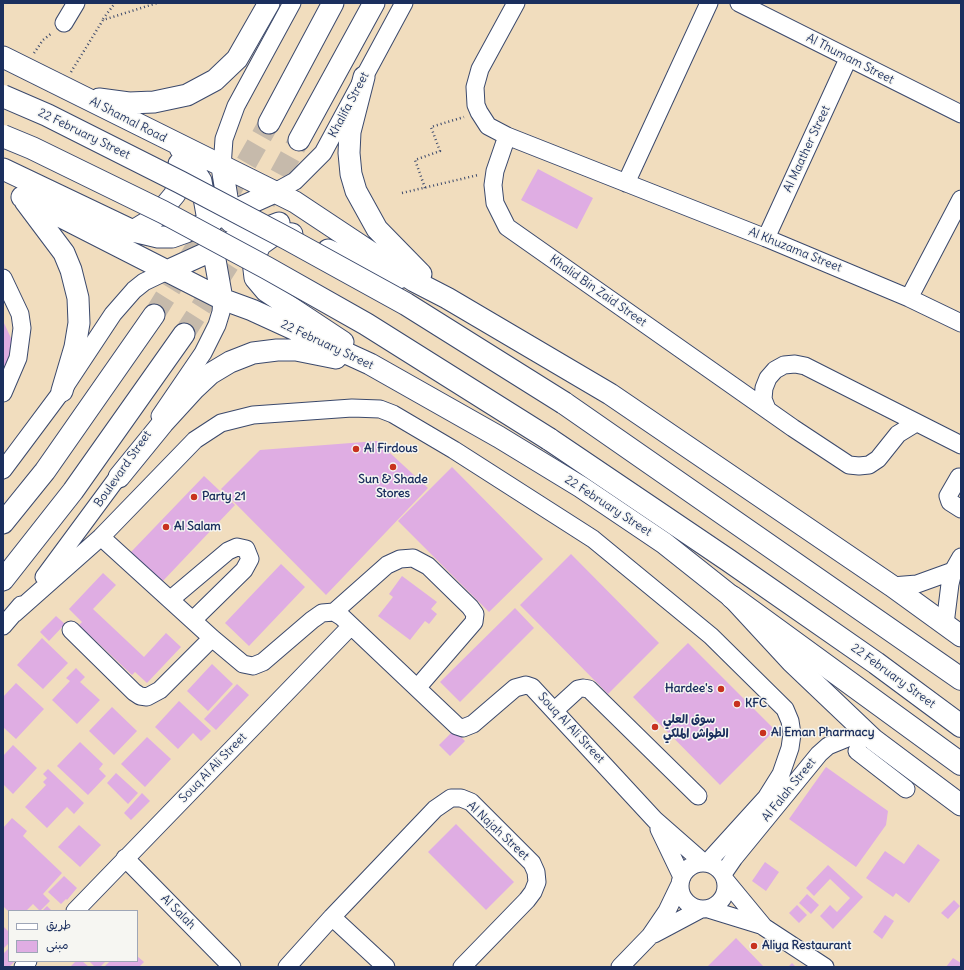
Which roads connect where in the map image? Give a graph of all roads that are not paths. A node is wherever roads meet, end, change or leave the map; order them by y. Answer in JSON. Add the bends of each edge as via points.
{"nodes":[{"id":1,"x":76,"y":3,"type":"edge"},
{"id":2,"x":269,"y":3,"type":"edge"},
{"id":3,"x":292,"y":3,"type":"edge"},
{"id":4,"x":333,"y":3,"type":"edge"},
{"id":5,"x":374,"y":3,"type":"edge"},
{"id":6,"x":404,"y":3,"type":"edge"},
{"id":7,"x":516,"y":3,"type":"edge"},
{"id":8,"x":709,"y":3,"type":"edge"},
{"id":9,"x":740,"y":3,"type":"edge"},
{"id":10,"x":64,"y":23,"type":"road end"},
{"id":11,"x":3,"y":57,"type":"edge"},
{"id":12,"x":848,"y":59,"type":"junction"},
{"id":13,"x":364,"y":77,"type":"junction"},
{"id":14,"x":3,"y":96,"type":"edge"},
{"id":15,"x":84,"y":97,"type":"junction"},
{"id":16,"x":961,"y":114,"type":"edge"},
{"id":17,"x":269,"y":123,"type":"tunnel mouth"},
{"id":18,"x":3,"y":136,"type":"edge"},
{"id":19,"x":507,"y":136,"type":"junction"},
{"id":20,"x":299,"y":140,"type":"tunnel mouth"},
{"id":21,"x":179,"y":146,"type":"junction"},
{"id":22,"x":222,"y":168,"type":"junction"},
{"id":23,"x":3,"y":169,"type":"edge"},
{"id":24,"x":3,"y":175,"type":"edge"},
{"id":25,"x":626,"y":183,"type":"junction"},
{"id":26,"x":275,"y":192,"type":"junction"},
{"id":27,"x":22,"y":197,"type":"junction"},
{"id":28,"x":961,"y":199,"type":"edge"},
{"id":29,"x":228,"y":212,"type":"junction"},
{"id":30,"x":319,"y":219,"type":"junction"},
{"id":31,"x":208,"y":222,"type":"junction"},
{"id":32,"x":133,"y":230,"type":"junction"},
{"id":33,"x":766,"y":238,"type":"junction"},
{"id":34,"x":235,"y":240,"type":"junction"},
{"id":35,"x":214,"y":250,"type":"junction"},
{"id":36,"x":167,"y":271,"type":"junction"},
{"id":37,"x":3,"y":278,"type":"edge"},
{"id":38,"x":414,"y":281,"type":"junction"},
{"id":39,"x":447,"y":298,"type":"junction"},
{"id":40,"x":909,"y":298,"type":"junction"},
{"id":41,"x":222,"y":299,"type":"junction"},
{"id":42,"x":257,"y":312,"type":"junction"},
{"id":43,"x":154,"y":315,"type":"tunnel mouth"},
{"id":44,"x":961,"y":322,"type":"edge"},
{"id":45,"x":184,"y":334,"type":"tunnel mouth"},
{"id":46,"x":370,"y":364,"type":"junction"},
{"id":47,"x":402,"y":383,"type":"junction"},
{"id":48,"x":62,"y":391,"type":"junction"},
{"id":49,"x":3,"y":393,"type":"edge"},
{"id":50,"x":767,"y":409,"type":"junction"},
{"id":51,"x":916,"y":423,"type":"junction"},
{"id":52,"x":961,"y":445,"type":"edge"},
{"id":53,"x":3,"y":470,"type":"edge"},
{"id":54,"x":119,"y":477,"type":"junction"},
{"id":55,"x":959,"y":477,"type":"dead end"},
{"id":56,"x":961,"y":509,"type":"edge"},
{"id":57,"x":3,"y":523,"type":"edge"},
{"id":58,"x":101,"y":537,"type":"junction"},
{"id":59,"x":957,"y":564,"type":"edge"},
{"id":60,"x":3,"y":580,"type":"edge"},
{"id":61,"x":892,"y":586,"type":"junction"},
{"id":62,"x":732,"y":597,"type":"junction"},
{"id":63,"x":171,"y":599,"type":"junction"},
{"id":64,"x":334,"y":612,"type":"junction"},
{"id":65,"x":8,"y":620,"type":"edge"},
{"id":66,"x":193,"y":620,"type":"junction"},
{"id":67,"x":351,"y":626,"type":"junction"},
{"id":68,"x":71,"y":630,"type":"dead end"},
{"id":69,"x":953,"y":630,"type":"edge"},
{"id":70,"x":212,"y":638,"type":"junction"},
{"id":71,"x":961,"y":679,"type":"edge"},
{"id":72,"x":417,"y":688,"type":"junction"},
{"id":73,"x":555,"y":710,"type":"junction"},
{"id":74,"x":961,"y":726,"type":"edge"},
{"id":75,"x":857,"y":751,"type":"dead end"},
{"id":76,"x":877,"y":751,"type":"junction"},
{"id":77,"x":961,"y":764,"type":"edge"},
{"id":78,"x":906,"y":789,"type":"dead end"},
{"id":79,"x":698,"y":796,"type":"dead end"},
{"id":80,"x":961,"y":805,"type":"edge"},
{"id":81,"x":655,"y":820,"type":"junction"},
{"id":82,"x":125,"y":858,"type":"junction"},
{"id":83,"x":705,"y":863,"type":"junction"},
{"id":84,"x":724,"y":878,"type":"junction"},
{"id":85,"x":681,"y":881,"type":"junction"},
{"id":86,"x":705,"y":909,"type":"junction"},
{"id":87,"x":76,"y":910,"type":"edge"},
{"id":88,"x":332,"y":916,"type":"junction"},
{"id":89,"x":764,"y":927,"type":"junction"},
{"id":90,"x":650,"y":936,"type":"junction"},
{"id":91,"x":232,"y":967,"type":"edge"},
{"id":92,"x":287,"y":967,"type":"edge"},
{"id":93,"x":386,"y":967,"type":"edge"},
{"id":94,"x":462,"y":967,"type":"edge"},
{"id":95,"x":620,"y":967,"type":"edge"},
{"id":96,"x":824,"y":967,"type":"edge"}],
"edges":[{"from":1,"to":10,"type":"street"},
{"from":2,"to":15,"type":"main road","via":[[237,59],[215,80],[194,91],[154,102],[129,103]]},
{"from":3,"to":22,"type":"street","via":[[236,106],[224,139]]},
{"from":4,"to":17,"type":"main road"},
{"from":5,"to":20,"type":"main road"},
{"from":6,"to":13,"type":"street","name":"Khalifa Street"},
{"from":7,"to":19,"type":"street","name":"Al Khuzama Street","via":[[480,69],[475,91],[479,112],[488,126]]},
{"from":8,"to":25,"type":"street"},
{"from":9,"to":12,"type":"street","name":"Al Thumam Street"},
{"from":11,"to":15,"type":"main road","name":"Al Shamal Road"},
{"from":12,"to":16,"type":"street","name":"Al Thumam Street"},
{"from":12,"to":33,"type":"street","name":"Al Maather Street"},
{"from":13,"to":26,"type":"street","name":"Khalifa Street","via":[[323,153],[295,181]]},
{"from":13,"to":39,"type":"main road","via":[[350,132],[351,174],[356,192],[377,229]]},
{"from":14,"to":71,"type":"highway","name":"22 February Street","bridge":true,"via":[[47,115],[180,182],[406,304],[564,403]]},
{"from":15,"to":21,"type":"main road","name":"Al Shamal Road"},
{"from":18,"to":74,"type":"highway","name":"22 February Street","bridge":true,"via":[[163,212],[366,324],[549,439],[748,573]]},
{"from":19,"to":25,"type":"street","name":"Al Khuzama Street"},
{"from":19,"to":50,"type":"street","name":"Khalid Bin Zaid Street","via":[[493,185],[495,203],[508,227]]},
{"from":21,"to":22,"type":"main road"},
{"from":21,"to":31,"type":"main road","name":"Al Shamal Road","via":[[202,181]]},
{"from":21,"to":32,"type":"main road","via":[[179,178],[175,194],[156,217]]},
{"from":22,"to":26,"type":"main road"},
{"from":22,"to":29,"type":"main road"},
{"from":23,"to":32,"type":"main road"},
{"from":24,"to":27,"type":"main road"},
{"from":25,"to":33,"type":"street","name":"Al Khuzama Street"},
{"from":26,"to":29,"type":"main road"},
{"from":26,"to":30,"type":"main road"},
{"from":27,"to":36,"type":"main road","name":"22 February Street"},
{"from":27,"to":48,"type":"main road","via":[[64,253],[78,298],[79,323],[75,347]]},
{"from":28,"to":40,"type":"street"},
{"from":29,"to":31,"type":"main road"},
{"from":29,"to":34,"type":"main road"},
{"from":30,"to":34,"type":"main road","via":[[279,223]]},
{"from":30,"to":38,"type":"main road"},
{"from":31,"to":32,"type":"main road","via":[[172,237],[158,237]]},
{"from":31,"to":35,"type":"main road","name":"Al Shamal Road"},
{"from":33,"to":40,"type":"street","name":"Al Khuzama Street"},
{"from":34,"to":35,"type":"main road"},
{"from":34,"to":42,"type":"main road"},
{"from":35,"to":36,"type":"main road"},
{"from":35,"to":41,"type":"main road","name":"Al Shamal Road"},
{"from":36,"to":41,"type":"main road","name":"22 February Street"},
{"from":36,"to":48,"type":"street","via":[[144,282],[125,299]]},
{"from":37,"to":49,"type":"street","via":[[20,314],[22,328],[18,358]]},
{"from":38,"to":39,"type":"main road"},
{"from":38,"to":46,"type":"main road","via":[[370,269],[291,234],[278,234],[266,239],[255,252],[253,270],[266,291],[330,332]]},
{"from":39,"to":61,"type":"main road","via":[[610,394]]},
{"from":40,"to":44,"type":"street","name":"Al Khuzama Street"},
{"from":41,"to":42,"type":"main road","name":"22 February Street"},
{"from":41,"to":54,"type":"street","name":"Boulevard Street","via":[[217,325],[203,352]]},
{"from":42,"to":46,"type":"main road","name":"22 February Street"},
{"from":43,"to":57,"type":"main road","via":[[46,471]]},
{"from":45,"to":60,"type":"main road","via":[[73,491]]},
{"from":46,"to":47,"type":"main road","name":"22 February Street"},
{"from":47,"to":54,"type":"main road","via":[[360,365],[321,354],[296,350],[253,354],[230,362],[200,383]]},
{"from":47,"to":62,"type":"main road","name":"22 February Street","via":[[499,437],[581,487],[664,543]]},
{"from":48,"to":53,"type":"street"},
{"from":50,"to":51,"type":"street","name":"Khalid Bin Zaid Street","via":[[840,459],[859,466],[869,465],[878,460],[898,434]]},
{"from":50,"to":51,"type":"street","via":[[763,399],[768,378],[784,365],[795,364],[806,366]]},
{"from":51,"to":52,"type":"street"},
{"from":54,"to":65,"type":"street","name":"Boulevard Street","via":[[56,562]]},
{"from":55,"to":56,"type":"street","via":[[948,496],[950,502]]},
{"from":58,"to":63,"type":"street"},
{"from":58,"to":65,"type":"street"},
{"from":58,"to":83,"type":"street","via":[[195,440],[222,423],[253,415],[352,408],[380,409],[393,414],[593,539],[711,636],[785,709],[792,734],[781,774],[766,798]]},
{"from":59,"to":61,"type":"street","via":[[917,584]]},
{"from":59,"to":69,"type":"street","via":[[947,597]]},
{"from":61,"to":69,"type":"main road"},
{"from":62,"to":76,"type":"main road","name":"22 February Street"},
{"from":62,"to":77,"type":"highway"},
{"from":63,"to":66,"type":"street"},
{"from":63,"to":66,"type":"street","via":[[228,550],[237,547],[246,549],[250,559],[244,570]]},
{"from":64,"to":67,"type":"street","name":"Souq Al Ali Street"},
{"from":64,"to":70,"type":"street","via":[[322,613],[263,662],[253,666],[243,664]]},
{"from":64,"to":72,"type":"street","via":[[387,566],[400,559],[413,558],[428,566],[475,614],[474,622]]},
{"from":66,"to":70,"type":"street"},
{"from":67,"to":72,"type":"street","name":"Souq Al Ali Street"},
{"from":67,"to":82,"type":"street","name":"Souq Al Ali Street"},
{"from":68,"to":70,"type":"street","via":[[134,692],[147,697],[160,690]]},
{"from":72,"to":73,"type":"street","name":"Souq Al Ali Street","via":[[453,723],[463,728],[473,724],[521,686],[532,687]]},
{"from":73,"to":79,"type":"street","via":[[578,690],[589,689]]},
{"from":73,"to":81,"type":"street","name":"Souq Al Ali Street"},
{"from":75,"to":76,"type":"street"},
{"from":76,"to":78,"type":"street"},
{"from":76,"to":80,"type":"main road","name":"22 February Street"},
{"from":76,"to":84,"type":"street","name":"Al Falah Street","via":[[856,737],[839,740],[828,746],[740,850]]},
{"from":81,"to":83,"type":"street","name":"Souq Al Ali Street"},
{"from":81,"to":85,"type":"street","name":"Souq Al Ali Street"},
{"from":82,"to":87,"type":"street","name":"Souq Al Ali Street"},
{"from":82,"to":91,"type":"street","name":"Al Salah"},
{"from":83,"to":84,"type":"street","via":[[713,865]]},
{"from":83,"to":85,"type":"street","via":[[691,867]]},
{"from":84,"to":86,"type":"street","via":[[726,888],[720,902]]},
{"from":84,"to":89,"type":"street"},
{"from":85,"to":86,"type":"street","via":[[681,893],[686,901],[693,907]]},
{"from":85,"to":90,"type":"street","via":[[667,911]]},
{"from":86,"to":89,"type":"street"},
{"from":86,"to":90,"type":"street","via":[[675,921]]},
{"from":88,"to":92,"type":"street","name":"Al Najah Street"},
{"from":88,"to":93,"type":"street"},
{"from":88,"to":94,"type":"street","name":"Al Najah Street","via":[[435,809],[451,798],[461,798],[471,802],[532,863],[537,882],[527,900]]},
{"from":89,"to":96,"type":"street"},
{"from":90,"to":95,"type":"street"}]}
